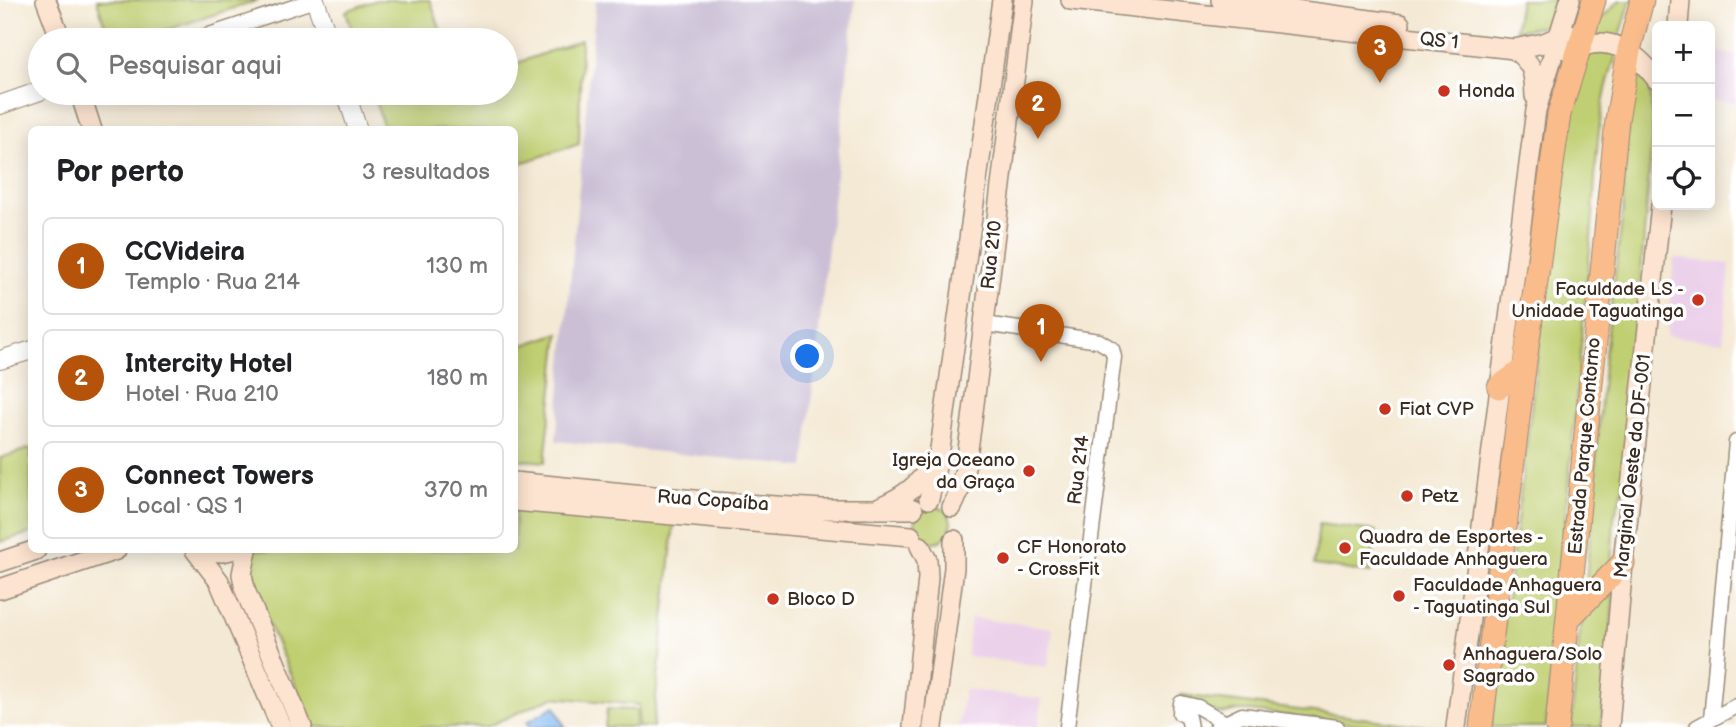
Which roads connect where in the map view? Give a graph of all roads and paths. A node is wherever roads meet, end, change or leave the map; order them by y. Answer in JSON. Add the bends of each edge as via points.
{"nodes":[{"id":1,"x":46,"y":0,"type":"edge"},
{"id":2,"x":315,"y":0,"type":"edge"},
{"id":3,"x":1002,"y":0,"type":"edge"},
{"id":4,"x":1024,"y":0,"type":"edge"},
{"id":5,"x":1070,"y":0,"type":"edge"},
{"id":6,"x":1221,"y":0,"type":"edge"},
{"id":7,"x":1570,"y":0,"type":"edge"},
{"id":8,"x":1642,"y":0,"type":"edge"},
{"id":9,"x":1680,"y":0,"type":"edge"},
{"id":10,"x":1594,"y":4,"type":"edge"},
{"id":11,"x":1678,"y":21,"type":"edge"},
{"id":12,"x":56,"y":28,"type":"edge"},
{"id":13,"x":230,"y":28,"type":"edge"},
{"id":14,"x":325,"y":28,"type":"edge"},
{"id":15,"x":1567,"y":35,"type":"junction"},
{"id":16,"x":1514,"y":49,"type":"junction"},
{"id":17,"x":1629,"y":50,"type":"junction"},
{"id":18,"x":1652,"y":73,"type":"edge"},
{"id":19,"x":28,"y":96,"type":"edge"},
{"id":20,"x":0,"y":105,"type":"edge"},
{"id":21,"x":84,"y":105,"type":"edge"},
{"id":22,"x":350,"y":105,"type":"edge"},
{"id":23,"x":1536,"y":110,"type":"junction"},
{"id":24,"x":91,"y":126,"type":"edge"},
{"id":25,"x":357,"y":126,"type":"edge"},
{"id":26,"x":1660,"y":210,"type":"edge"},
{"id":27,"x":985,"y":324,"type":"junction"},
{"id":28,"x":28,"y":351,"type":"edge"},
{"id":29,"x":0,"y":360,"type":"edge"},
{"id":30,"x":1524,"y":369,"type":"junction"},
{"id":31,"x":1499,"y":387,"type":"junction"},
{"id":32,"x":1736,"y":442,"type":"edge"},
{"id":33,"x":940,"y":449,"type":"junction"},
{"id":34,"x":518,"y":483,"type":"edge"},
{"id":35,"x":518,"y":501,"type":"edge"},
{"id":36,"x":921,"y":504,"type":"junction"},
{"id":37,"x":661,"y":506,"type":"junction"},
{"id":38,"x":952,"y":507,"type":"junction"},
{"id":39,"x":876,"y":509,"type":"junction"},
{"id":40,"x":712,"y":510,"type":"junction"},
{"id":41,"x":880,"y":534,"type":"junction"},
{"id":42,"x":954,"y":540,"type":"junction"},
{"id":43,"x":915,"y":541,"type":"junction"},
{"id":44,"x":28,"y":553,"type":"edge"},
{"id":45,"x":107,"y":553,"type":"edge"},
{"id":46,"x":200,"y":553,"type":"edge"},
{"id":47,"x":246,"y":553,"type":"edge"},
{"id":48,"x":0,"y":562,"type":"edge"},
{"id":49,"x":1623,"y":563,"type":"junction"},
{"id":50,"x":0,"y":589,"type":"edge"},
{"id":51,"x":928,"y":597,"type":"junction"},
{"id":52,"x":1569,"y":618,"type":"junction"},
{"id":53,"x":1736,"y":706,"type":"edge"},
{"id":54,"x":282,"y":714,"type":"edge"},
{"id":55,"x":1711,"y":720,"type":"junction"},
{"id":56,"x":1221,"y":724,"type":"edge"},
{"id":57,"x":302,"y":727,"type":"edge"},
{"id":58,"x":913,"y":727,"type":"edge"},
{"id":59,"x":933,"y":727,"type":"edge"},
{"id":60,"x":1067,"y":727,"type":"edge"},
{"id":61,"x":1191,"y":727,"type":"edge"},
{"id":62,"x":1337,"y":727,"type":"edge"},
{"id":63,"x":1456,"y":727,"type":"edge"},
{"id":64,"x":1481,"y":727,"type":"edge"},
{"id":65,"x":1557,"y":727,"type":"edge"},
{"id":66,"x":1609,"y":727,"type":"edge"},
{"id":67,"x":1697,"y":727,"type":"edge"}],
"edges":[{"from":1,"to":12,"type":"main road"},
{"from":2,"to":13,"type":"street"},
{"from":2,"to":14,"type":"street"},
{"from":3,"to":33,"type":"main road","name":"Rua 210"},
{"from":4,"to":27,"type":"main road","name":"Rua 210"},
{"from":5,"to":16,"type":"main road","name":"QS 1"},
{"from":6,"to":15,"type":"main road","via":[[1500,37]]},
{"from":7,"to":15,"type":"main road"},
{"from":8,"to":17,"type":"highway","name":"Estrada Parque Contorno"},
{"from":9,"to":11,"type":"main road"},
{"from":10,"to":15,"type":"highway"},
{"from":15,"to":16,"type":"main road","name":"QS 1"},
{"from":15,"to":17,"type":"main road"},
{"from":15,"to":23,"type":"main road","via":[[1550,65]]},
{"from":15,"to":30,"type":"highway"},
{"from":16,"to":23,"type":"main road","via":[[1533,71]]},
{"from":17,"to":18,"type":"main road"},
{"from":17,"to":52,"type":"highway","name":"Estrada Parque Contorno","via":[[1613,156]]},
{"from":19,"to":20,"type":"street"},
{"from":21,"to":24,"type":"main road"},
{"from":22,"to":25,"type":"street"},
{"from":23,"to":31,"type":"main road"},
{"from":26,"to":49,"type":"main road","name":"Marginal Oeste da DF-001"},
{"from":27,"to":38,"type":"main road","name":"Rua 210","via":[[964,475]]},
{"from":27,"to":60,"type":"street","name":"Rua 214","via":[[1099,341],[1112,349],[1114,356]]},
{"from":28,"to":29,"type":"street"},
{"from":30,"to":31,"type":"highway"},
{"from":30,"to":64,"type":"highway"},
{"from":31,"to":63,"type":"main road"},
{"from":32,"to":55,"type":"street"},
{"from":33,"to":36,"type":"main road","name":"Rua 210"},
{"from":33,"to":39,"type":"main road","via":[[917,485]]},
{"from":34,"to":37,"type":"main road","name":"Rua Copaíba"},
{"from":35,"to":37,"type":"main road","name":"Rua Copaíba"},
{"from":36,"to":38,"type":"main road","via":[[945,502]]},
{"from":36,"to":39,"type":"main road","name":"Rua Copaíba"},
{"from":36,"to":43,"type":"main road","via":[[908,522]]},
{"from":37,"to":40,"type":"main road","name":"Rua Copaíba"},
{"from":38,"to":42,"type":"main road","via":[[959,523]]},
{"from":39,"to":40,"type":"main road","name":"Rua Copaíba"},
{"from":40,"to":41,"type":"main road","name":"Rua Copaíba"},
{"from":41,"to":43,"type":"main road","name":"Rua Copaíba"},
{"from":41,"to":51,"type":"main road","via":[[913,554]]},
{"from":42,"to":43,"type":"main road","via":[[938,549]]},
{"from":42,"to":59,"type":"main road"},
{"from":43,"to":51,"type":"main road","via":[[927,561]]},
{"from":44,"to":48,"type":"main road"},
{"from":45,"to":50,"type":"main road"},
{"from":46,"to":54,"type":"main road","via":[[219,581]]},
{"from":47,"to":54,"type":"main road","via":[[242,574],[245,590]]},
{"from":49,"to":52,"type":"highway"},
{"from":49,"to":66,"type":"main road","name":"Marginal Oeste da DF-001"},
{"from":51,"to":58,"type":"main road"},
{"from":52,"to":65,"type":"highway","name":"Estrada Parque Contorno"},
{"from":53,"to":55,"type":"street"},
{"from":54,"to":57,"type":"main road"},
{"from":55,"to":67,"type":"street"},
{"from":56,"to":61,"type":"street","via":[[1181,703],[1180,713],[1188,717]]},
{"from":56,"to":62,"type":"street","via":[[1242,715]]}]}
